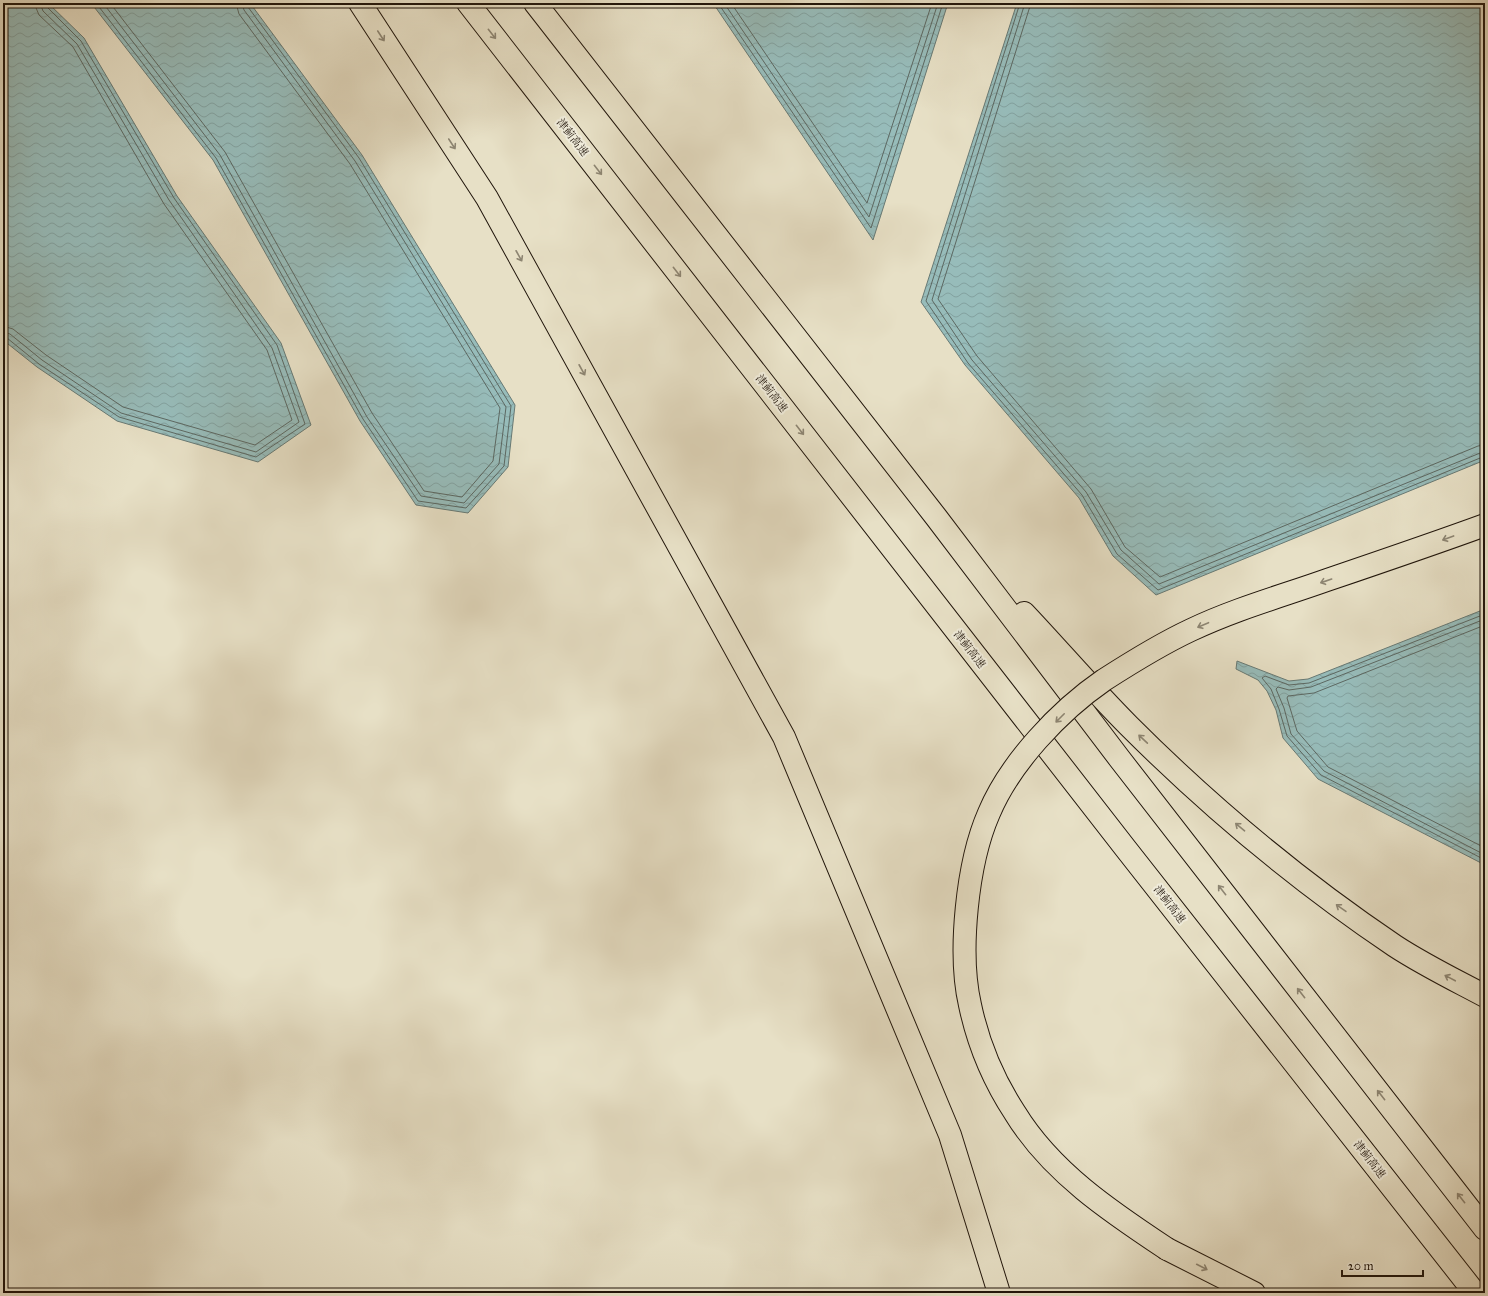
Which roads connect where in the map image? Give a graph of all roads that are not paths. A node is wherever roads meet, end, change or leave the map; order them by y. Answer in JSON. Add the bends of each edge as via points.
{"nodes":[{"id":1,"x":360,"y":3,"type":"edge"},
{"id":2,"x":468,"y":3,"type":"edge"},
{"id":3,"x":535,"y":3,"type":"edge"},
{"id":4,"x":936,"y":517,"type":"junction"},
{"id":5,"x":1485,"y":525,"type":"edge"},
{"id":6,"x":1485,"y":996,"type":"edge"},
{"id":7,"x":1485,"y":1229,"type":"edge"},
{"id":8,"x":1000,"y":1293,"type":"edge"},
{"id":9,"x":1254,"y":1293,"type":"edge"},
{"id":10,"x":1475,"y":1293,"type":"edge"}],
"edges":[{"from":1,"to":8,"type":"highway","one_way":true,"via":[[487,198],[784,736],[950,1135]]},
{"from":2,"to":10,"type":"highway","name":"津蓟高速","one_way":true,"via":[[1131,856]]},
{"from":3,"to":4,"type":"highway"},
{"from":6,"to":4,"type":"highway","one_way":true,"via":[[1396,946],[1326,898],[1206,798],[1129,726]]},
{"from":7,"to":4,"type":"highway","one_way":true,"via":[[1119,758]]},
{"from":5,"to":9,"type":"highway","one_way":true,"bridge":true,"via":[[1221,617],[1164,644],[1102,682],[1062,715],[1010,775],[989,813],[976,853],[967,899],[965,935],[969,1003],[980,1040],[1015,1113],[1040,1147],[1099,1202],[1167,1249]]}]}
